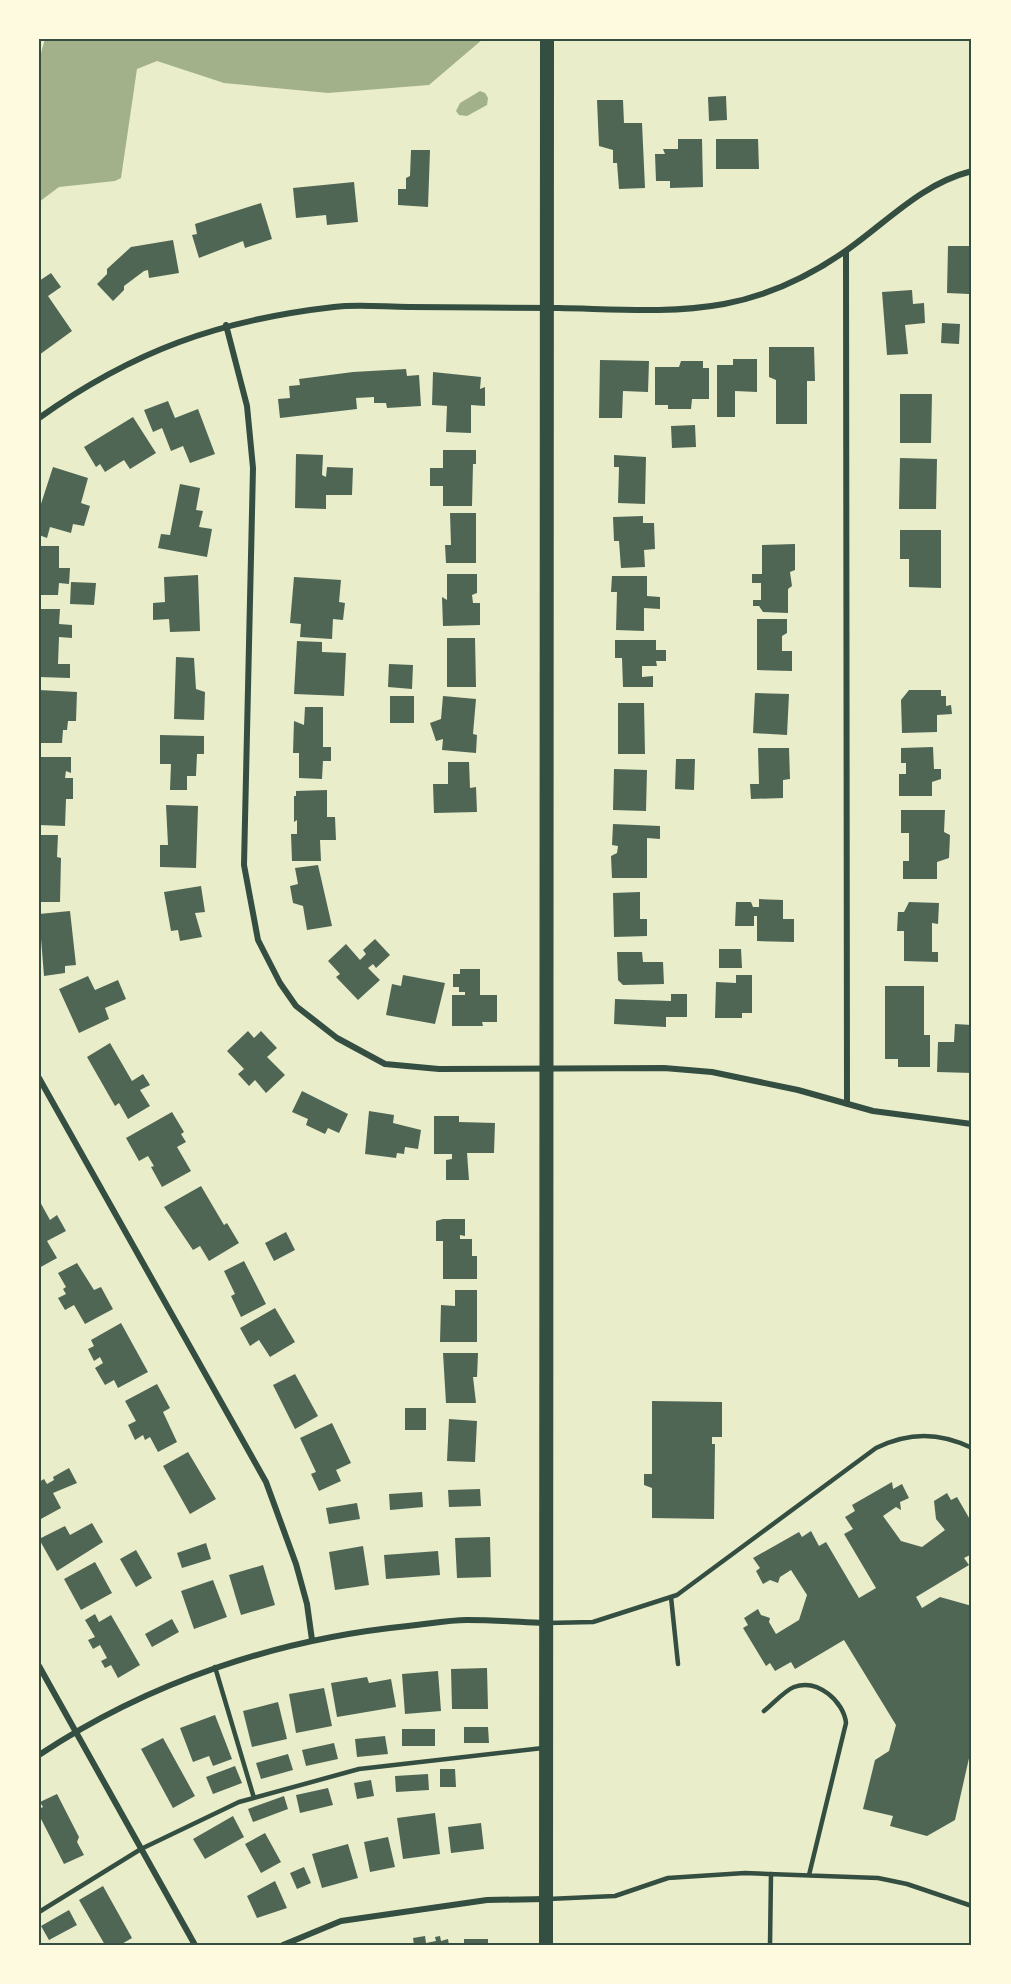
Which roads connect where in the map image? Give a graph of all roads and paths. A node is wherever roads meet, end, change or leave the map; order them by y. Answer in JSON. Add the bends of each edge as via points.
{"nodes":[{"id":1,"x":546,"y":39,"type":"edge"},
{"id":2,"x":972,"y":171,"type":"edge"},
{"id":3,"x":846,"y":251,"type":"junction"},
{"id":4,"x":546,"y":308,"type":"junction"},
{"id":5,"x":226,"y":325,"type":"junction"},
{"id":6,"x":39,"y":418,"type":"edge"},
{"id":7,"x":546,"y":1068,"type":"junction"},
{"id":8,"x":39,"y":1078,"type":"edge"},
{"id":9,"x":847,"y":1104,"type":"junction"},
{"id":10,"x":972,"y":1124,"type":"edge"},
{"id":11,"x":972,"y":1448,"type":"edge"},
{"id":12,"x":671,"y":1597,"type":"junction"},
{"id":13,"x":544,"y":1623,"type":"junction"},
{"id":14,"x":312,"y":1640,"type":"junction"},
{"id":15,"x":678,"y":1664,"type":"dead end"},
{"id":16,"x":39,"y":1666,"type":"edge"},
{"id":17,"x":215,"y":1667,"type":"junction"},
{"id":18,"x":765,"y":1711,"type":"dead end"},
{"id":19,"x":76,"y":1731,"type":"junction"},
{"id":20,"x":546,"y":1747,"type":"junction"},
{"id":21,"x":39,"y":1755,"type":"edge"},
{"id":22,"x":254,"y":1798,"type":"junction"},
{"id":23,"x":141,"y":1849,"type":"junction"},
{"id":24,"x":771,"y":1874,"type":"junction"},
{"id":25,"x":809,"y":1875,"type":"junction"},
{"id":26,"x":546,"y":1899,"type":"junction"},
{"id":27,"x":972,"y":1906,"type":"edge"},
{"id":28,"x":39,"y":1912,"type":"edge"},
{"id":29,"x":195,"y":1945,"type":"edge"},
{"id":30,"x":283,"y":1945,"type":"edge"},
{"id":31,"x":546,"y":1945,"type":"edge"},
{"id":32,"x":770,"y":1945,"type":"edge"}],
"edges":[{"from":1,"to":4,"type":"main road"},
{"from":2,"to":3,"type":"street","via":[[928,189]]},
{"from":3,"to":4,"type":"street","via":[[805,276],[723,304],[665,309]]},
{"from":3,"to":9,"type":"street"},
{"from":4,"to":5,"type":"street","via":[[336,306]]},
{"from":4,"to":7,"type":"main road"},
{"from":5,"to":6,"type":"street","via":[[153,350],[76,392]]},
{"from":5,"to":7,"type":"street","via":[[247,406],[253,468],[244,865],[258,940],[296,1006],[338,1038],[377,1060],[421,1068]]},
{"from":7,"to":9,"type":"street","via":[[712,1072]]},
{"from":7,"to":13,"type":"main road"},
{"from":8,"to":14,"type":"street","via":[[266,1482],[296,1563]]},
{"from":9,"to":10,"type":"street"},
{"from":11,"to":12,"type":"lane","via":[[926,1435],[894,1439],[876,1448],[724,1563]]},
{"from":12,"to":13,"type":"lane","via":[[593,1622]]},
{"from":12,"to":15,"type":"lane"},
{"from":13,"to":14,"type":"street","via":[[465,1620]]},
{"from":13,"to":20,"type":"main road"},
{"from":14,"to":17,"type":"street"},
{"from":16,"to":19,"type":"street"},
{"from":17,"to":19,"type":"street","via":[[146,1695]]},
{"from":17,"to":22,"type":"lane"},
{"from":18,"to":25,"type":"lane","via":[[794,1687],[809,1686],[824,1691],[840,1703],[845,1713],[846,1723]]},
{"from":19,"to":21,"type":"street"},
{"from":19,"to":23,"type":"street"},
{"from":20,"to":22,"type":"lane","via":[[359,1769]]},
{"from":20,"to":26,"type":"main road"},
{"from":22,"to":23,"type":"lane"},
{"from":23,"to":28,"type":"lane"},
{"from":23,"to":29,"type":"street"},
{"from":24,"to":25,"type":"lane"},
{"from":24,"to":26,"type":"lane","via":[[686,1875],[615,1896]]},
{"from":24,"to":32,"type":"lane"},
{"from":25,"to":27,"type":"lane","via":[[878,1878]]},
{"from":26,"to":30,"type":"street","via":[[487,1900],[342,1921]]},
{"from":26,"to":31,"type":"main road"}]}
